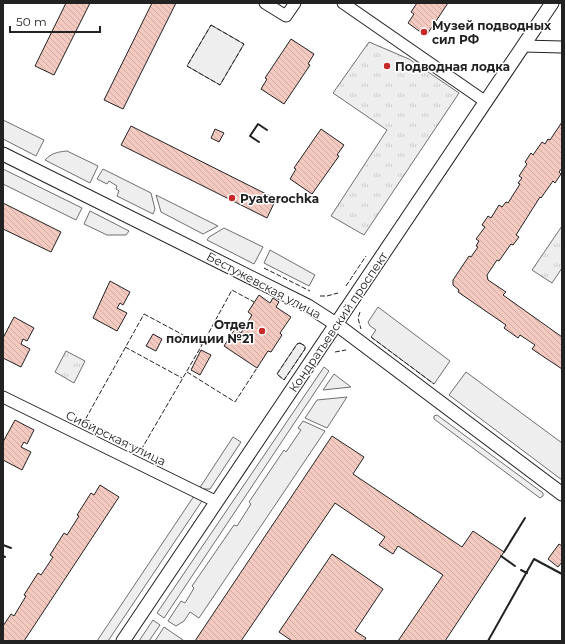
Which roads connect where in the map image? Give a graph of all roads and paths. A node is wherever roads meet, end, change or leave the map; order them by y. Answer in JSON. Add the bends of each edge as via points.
{"nodes":[{"id":1,"x":265,"y":3,"type":"edge"},
{"id":2,"x":295,"y":3,"type":"edge"},
{"id":3,"x":343,"y":3,"type":"edge"},
{"id":4,"x":552,"y":3,"type":"edge"},
{"id":5,"x":523,"y":46,"type":"junction"},
{"id":6,"x":562,"y":47,"type":"edge"},
{"id":7,"x":486,"y":102,"type":"junction"},
{"id":8,"x":3,"y":154,"type":"edge"},
{"id":9,"x":336,"y":324,"type":"junction"},
{"id":10,"x":3,"y":397,"type":"edge"},
{"id":11,"x":562,"y":494,"type":"edge"},
{"id":12,"x":217,"y":502,"type":"junction"},
{"id":13,"x":124,"y":641,"type":"edge"}],
"edges":[{"from":1,"to":2,"type":"street","via":[[286,16]]},
{"from":3,"to":7,"type":"street"},
{"from":4,"to":5,"type":"street","name":"Кондратьевский проспект"},
{"from":5,"to":6,"type":"street"},
{"from":5,"to":7,"type":"street","name":"Кондратьевский проспект"},
{"from":7,"to":9,"type":"street","name":"Кондратьевский проспект"},
{"from":8,"to":9,"type":"street","name":"Бестужевская улица","via":[[264,283]]},
{"from":9,"to":11,"type":"street","name":"Бестужевская улица"},
{"from":9,"to":12,"type":"street","name":"Кондратьевский проспект"},
{"from":10,"to":12,"type":"street","name":"Сибирская улица"},
{"from":12,"to":13,"type":"street","name":"Кондратьевский проспект"}]}
